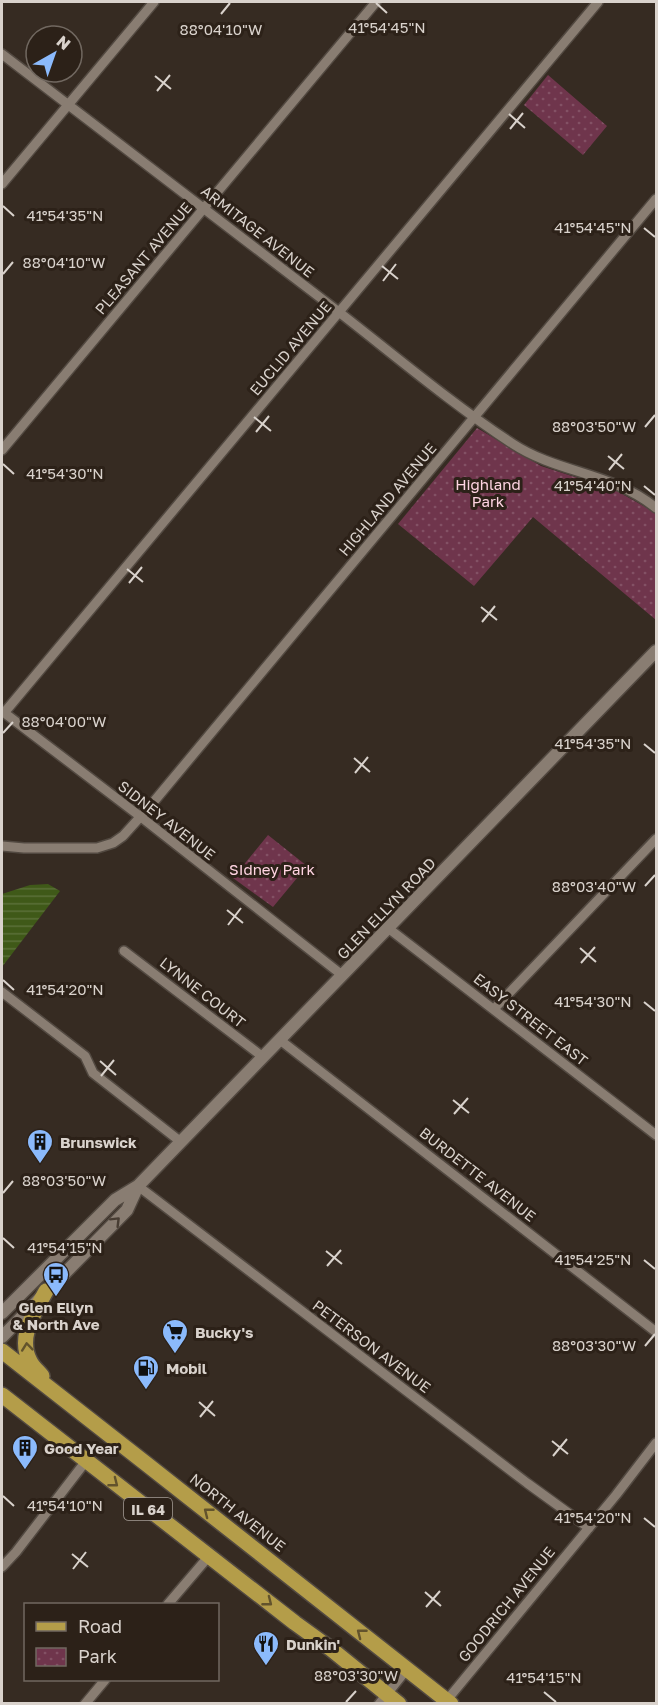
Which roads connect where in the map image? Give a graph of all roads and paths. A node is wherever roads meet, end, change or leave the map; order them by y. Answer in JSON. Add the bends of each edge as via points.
{"nodes":[{"id":1,"x":154,"y":2,"type":"edge"},
{"id":2,"x":376,"y":2,"type":"edge"},
{"id":3,"x":598,"y":2,"type":"edge"},
{"id":4,"x":2,"y":54,"type":"edge"},
{"id":5,"x":68,"y":106,"type":"junction"},
{"id":6,"x":2,"y":184,"type":"edge"},
{"id":7,"x":657,"y":199,"type":"edge"},
{"id":8,"x":204,"y":208,"type":"junction"},
{"id":9,"x":340,"y":313,"type":"junction"},
{"id":10,"x":475,"y":417,"type":"junction"},
{"id":11,"x":2,"y":450,"type":"edge"},
{"id":12,"x":657,"y":508,"type":"edge"},
{"id":13,"x":657,"y":651,"type":"edge"},
{"id":14,"x":3,"y":712,"type":"edge"},
{"id":15,"x":141,"y":817,"type":"junction"},
{"id":16,"x":657,"y":838,"type":"edge"},
{"id":17,"x":2,"y":846,"type":"edge"},
{"id":18,"x":388,"y":928,"type":"junction"},
{"id":19,"x":124,"y":951,"type":"dead end"},
{"id":20,"x":342,"y":975,"type":"junction"},
{"id":21,"x":2,"y":992,"type":"edge"},
{"id":22,"x":494,"y":1009,"type":"junction"},
{"id":23,"x":280,"y":1040,"type":"junction"},
{"id":24,"x":263,"y":1057,"type":"junction"},
{"id":25,"x":657,"y":1135,"type":"edge"},
{"id":26,"x":181,"y":1142,"type":"junction"},
{"id":27,"x":138,"y":1186,"type":"junction"},
{"id":28,"x":46,"y":1291,"type":"junction"},
{"id":29,"x":2,"y":1313,"type":"edge"},
{"id":30,"x":657,"y":1332,"type":"edge"},
{"id":31,"x":2,"y":1337,"type":"edge"},
{"id":32,"x":2,"y":1352,"type":"edge"},
{"id":33,"x":2,"y":1395,"type":"edge"},
{"id":34,"x":91,"y":1421,"type":"junction"},
{"id":35,"x":657,"y":1443,"type":"edge"},
{"id":36,"x":86,"y":1461,"type":"junction"},
{"id":37,"x":589,"y":1528,"type":"junction"},
{"id":38,"x":209,"y":1556,"type":"junction"},
{"id":39,"x":2,"y":1567,"type":"edge"},
{"id":40,"x":170,"y":1603,"type":"edge"},
{"id":41,"x":407,"y":1669,"type":"junction"},
{"id":42,"x":104,"y":1681,"type":"edge"},
{"id":43,"x":388,"y":1700,"type":"edge"},
{"id":44,"x":449,"y":1702,"type":"edge"},
{"id":45,"x":85,"y":1704,"type":"edge"}],
"edges":[{"from":1,"to":5,"type":"street"},
{"from":2,"to":8,"type":"street","name":"PLEASANT AVENUE"},
{"from":3,"to":9,"type":"street","name":"EUCLID AVENUE"},
{"from":4,"to":5,"type":"street","name":"ARMITAGE AVENUE"},
{"from":5,"to":6,"type":"street"},
{"from":5,"to":8,"type":"street","name":"ARMITAGE AVENUE"},
{"from":7,"to":10,"type":"street","name":"HIGHLAND AVENUE"},
{"from":8,"to":9,"type":"street","name":"ARMITAGE AVENUE"},
{"from":8,"to":11,"type":"street","name":"PLEASANT AVENUE"},
{"from":9,"to":10,"type":"street","name":"ARMITAGE AVENUE"},
{"from":9,"to":14,"type":"street","name":"EUCLID AVENUE"},
{"from":10,"to":12,"type":"street","name":"ARMITAGE AVENUE","via":[[538,459],[619,485]]},
{"from":10,"to":15,"type":"street","name":"HIGHLAND AVENUE"},
{"from":13,"to":18,"type":"street","name":"GLEN ELLYN ROAD"},
{"from":14,"to":15,"type":"street","name":"SIDNEY AVENUE"},
{"from":15,"to":17,"type":"street","name":"HIGHLAND AVENUE","via":[[123,836],[97,848]]},
{"from":15,"to":20,"type":"street","name":"SIDNEY AVENUE"},
{"from":16,"to":22,"type":"street"},
{"from":18,"to":20,"type":"street","name":"GLEN ELLYN ROAD"},
{"from":18,"to":22,"type":"street","name":"EASY STREET EAST"},
{"from":19,"to":24,"type":"street","name":"LYNNE COURT"},
{"from":20,"to":23,"type":"street","name":"GLEN ELLYN ROAD"},
{"from":21,"to":26,"type":"street","via":[[85,1056],[93,1073]]},
{"from":22,"to":25,"type":"street","name":"EASY STREET EAST"},
{"from":23,"to":24,"type":"street","name":"GLEN ELLYN ROAD"},
{"from":23,"to":30,"type":"street","name":"BURDETTE AVENUE"},
{"from":24,"to":26,"type":"street","name":"GLEN ELLYN ROAD"},
{"from":26,"to":27,"type":"street","name":"GLEN ELLYN ROAD"},
{"from":28,"to":27,"type":"street","name":"GLEN ELLYN ROAD","one_way":true,"via":[[127,1210]]},
{"from":27,"to":29,"type":"street","name":"GLEN ELLYN ROAD","via":[[115,1200]]},
{"from":27,"to":37,"type":"street","name":"PETERSON AVENUE"},
{"from":28,"to":31,"type":"street","name":"GLEN ELLYN ROAD"},
{"from":34,"to":28,"type":"main road","one_way":true,"via":[[30,1362],[24,1346],[28,1325]]},
{"from":32,"to":34,"type":"main road","name":"NORTH AVENUE","number":"IL 64"},
{"from":33,"to":36,"type":"main road","number":"IL 64"},
{"from":41,"to":34,"type":"main road","name":"NORTH AVENUE","number":"IL 64","one_way":true},
{"from":35,"to":37,"type":"street","name":"GOODRICH AVENUE"},
{"from":36,"to":38,"type":"main road","number":"IL 64","one_way":true},
{"from":36,"to":39,"type":"street"},
{"from":37,"to":44,"type":"street","name":"GOODRICH AVENUE"},
{"from":38,"to":40,"type":"street"},
{"from":38,"to":43,"type":"main road","number":"IL 64","one_way":true},
{"from":41,"to":43,"type":"street"},
{"from":41,"to":44,"type":"main road","name":"NORTH AVENUE","number":"IL 64"},
{"from":42,"to":45,"type":"street"}]}
